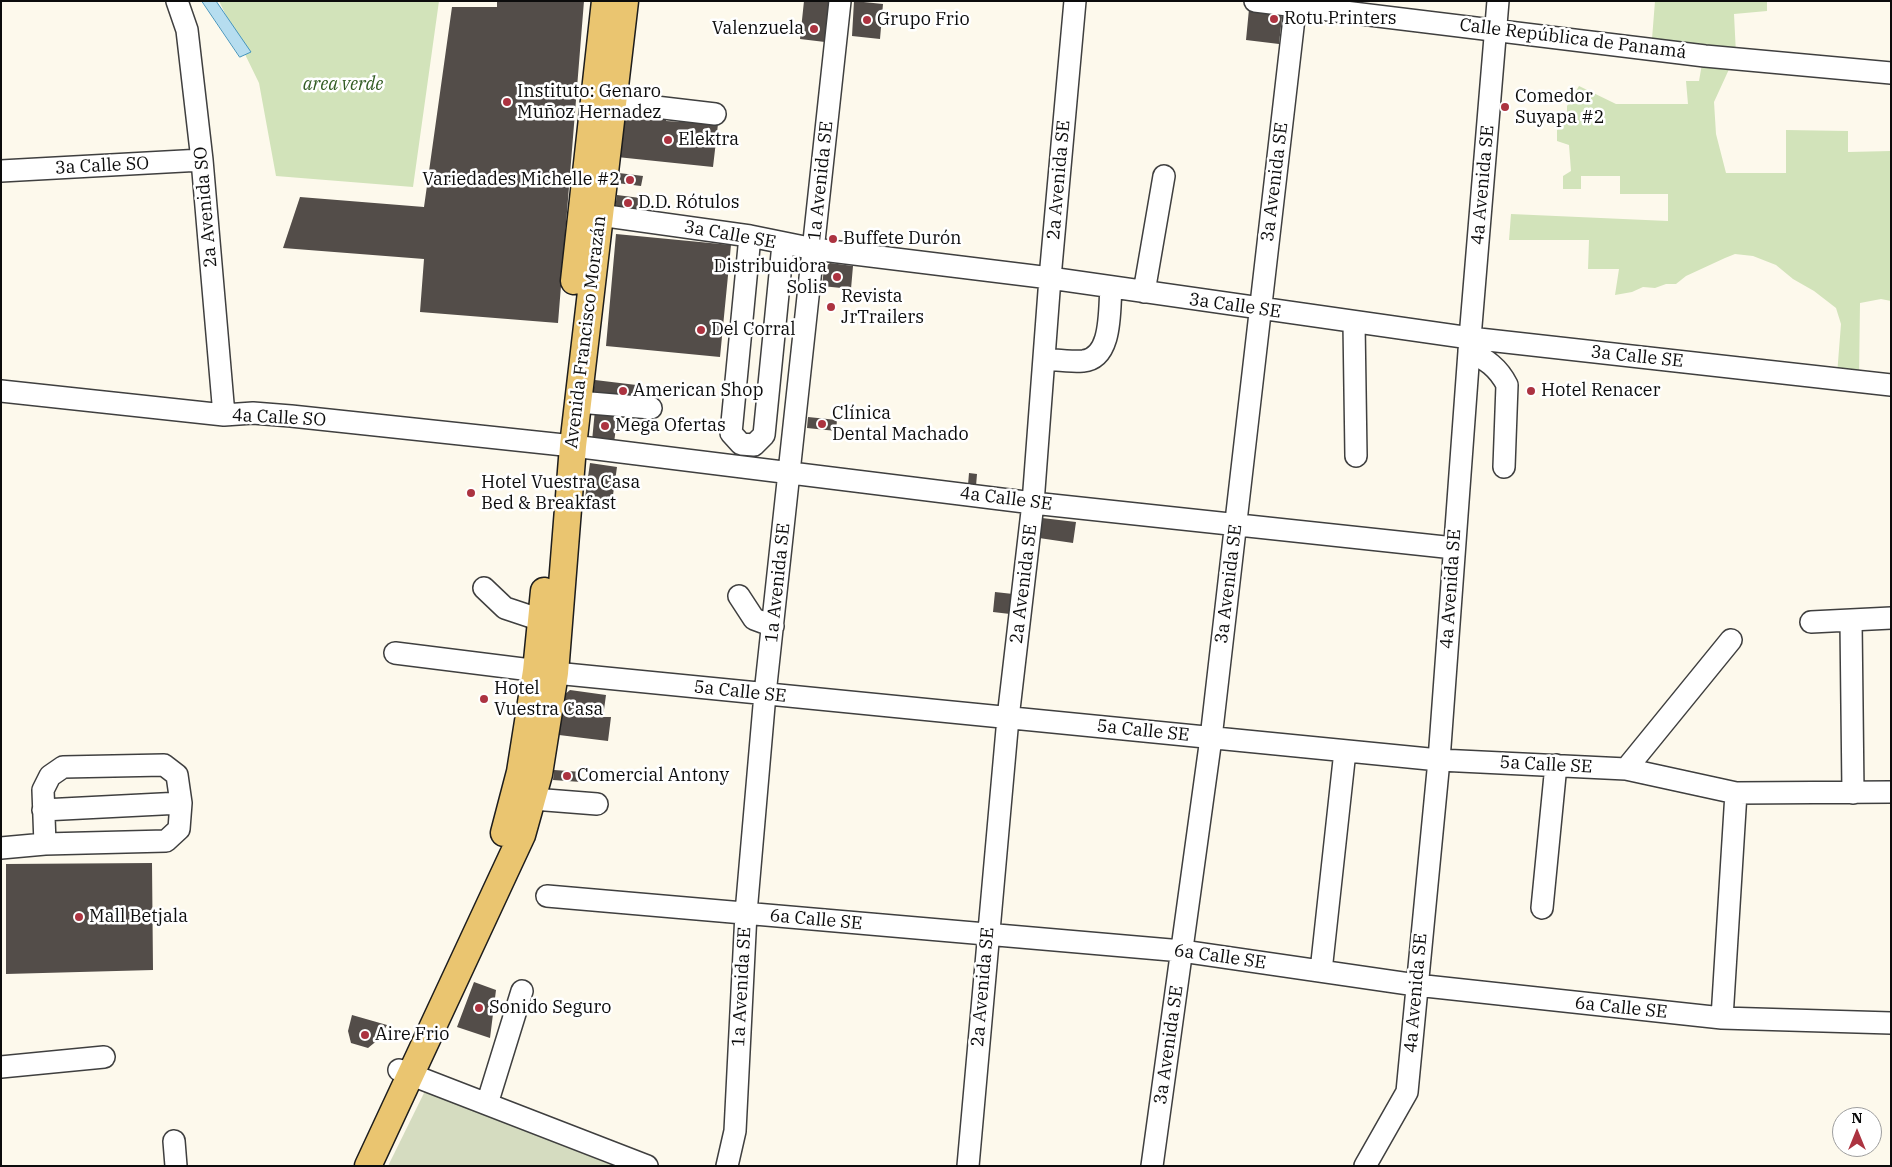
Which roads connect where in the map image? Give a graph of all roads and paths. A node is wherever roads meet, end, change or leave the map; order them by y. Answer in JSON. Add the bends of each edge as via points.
{"nodes":[{"id":1,"x":178,"y":1,"type":"edge"},
{"id":2,"x":605,"y":1,"type":"edge"},
{"id":3,"x":625,"y":1,"type":"edge"},
{"id":4,"x":840,"y":1,"type":"edge"},
{"id":5,"x":1075,"y":1,"type":"edge"},
{"id":6,"x":1255,"y":1,"type":"edge"},
{"id":7,"x":1498,"y":1,"type":"edge"},
{"id":8,"x":1296,"y":3,"type":"edge"},
{"id":9,"x":1496,"y":29,"type":"junction"},
{"id":10,"x":1891,"y":73,"type":"edge"},
{"id":11,"x":613,"y":102,"type":"junction"},
{"id":12,"x":714,"y":114,"type":"dead end"},
{"id":13,"x":202,"y":160,"type":"junction"},
{"id":14,"x":1,"y":171,"type":"edge"},
{"id":15,"x":1164,"y":176,"type":"dead end"},
{"id":16,"x":590,"y":213,"type":"junction"},
{"id":17,"x":750,"y":236,"type":"junction"},
{"id":18,"x":783,"y":244,"type":"junction"},
{"id":19,"x":814,"y":248,"type":"junction"},
{"id":20,"x":1050,"y":278,"type":"junction"},
{"id":21,"x":1111,"y":288,"type":"junction"},
{"id":22,"x":1144,"y":292,"type":"junction"},
{"id":23,"x":1259,"y":310,"type":"junction"},
{"id":24,"x":1354,"y":323,"type":"junction"},
{"id":25,"x":1470,"y":344,"type":"junction"},
{"id":26,"x":1044,"y":359,"type":"junction"},
{"id":27,"x":1891,"y":385,"type":"edge"},
{"id":28,"x":1,"y":391,"type":"edge"},
{"id":29,"x":578,"y":402,"type":"junction"},
{"id":30,"x":650,"y":408,"type":"dead end"},
{"id":31,"x":224,"y":415,"type":"junction"},
{"id":32,"x":565,"y":446,"type":"junction"},
{"id":33,"x":1356,"y":456,"type":"dead end"},
{"id":34,"x":1504,"y":467,"type":"dead end"},
{"id":35,"x":790,"y":474,"type":"junction"},
{"id":36,"x":1033,"y":503,"type":"junction"},
{"id":37,"x":1236,"y":524,"type":"junction"},
{"id":38,"x":1454,"y":548,"type":"junction"},
{"id":39,"x":484,"y":588,"type":"dead end"},
{"id":40,"x":739,"y":596,"type":"dead end"},
{"id":41,"x":1891,"y":618,"type":"edge"},
{"id":42,"x":541,"y":620,"type":"junction"},
{"id":43,"x":1851,"y":621,"type":"junction"},
{"id":44,"x":1811,"y":622,"type":"dead end"},
{"id":45,"x":773,"y":626,"type":"junction"},
{"id":46,"x":1731,"y":640,"type":"dead end"},
{"id":47,"x":395,"y":653,"type":"dead end"},
{"id":48,"x":545,"y":672,"type":"junction"},
{"id":49,"x":765,"y":694,"type":"junction"},
{"id":50,"x":1008,"y":718,"type":"junction"},
{"id":51,"x":1211,"y":738,"type":"junction"},
{"id":52,"x":1345,"y":751,"type":"junction"},
{"id":53,"x":1439,"y":760,"type":"junction"},
{"id":54,"x":1556,"y":765,"type":"junction"},
{"id":55,"x":1626,"y":770,"type":"junction"},
{"id":56,"x":1891,"y":792,"type":"edge"},
{"id":57,"x":1736,"y":793,"type":"junction"},
{"id":58,"x":1853,"y":793,"type":"junction"},
{"id":59,"x":533,"y":799,"type":"junction"},
{"id":60,"x":181,"y":803,"type":"junction"},
{"id":61,"x":597,"y":804,"type":"dead end"},
{"id":62,"x":43,"y":810,"type":"junction"},
{"id":63,"x":45,"y":844,"type":"junction"},
{"id":64,"x":1,"y":848,"type":"edge"},
{"id":65,"x":547,"y":896,"type":"dead end"},
{"id":66,"x":486,"y":901,"type":"junction"},
{"id":67,"x":1542,"y":908,"type":"dead end"},
{"id":68,"x":746,"y":913,"type":"junction"},
{"id":69,"x":988,"y":936,"type":"junction"},
{"id":70,"x":1182,"y":951,"type":"junction"},
{"id":71,"x":1321,"y":971,"type":"junction"},
{"id":72,"x":1416,"y":985,"type":"junction"},
{"id":73,"x":522,"y":991,"type":"dead end"},
{"id":74,"x":1722,"y":1018,"type":"junction"},
{"id":75,"x":1891,"y":1023,"type":"edge"},
{"id":76,"x":104,"y":1057,"type":"dead end"},
{"id":77,"x":1,"y":1067,"type":"edge"},
{"id":78,"x":406,"y":1072,"type":"junction"},
{"id":79,"x":487,"y":1104,"type":"junction"},
{"id":80,"x":174,"y":1142,"type":"dead end"},
{"id":81,"x":728,"y":1163,"type":"edge"},
{"id":82,"x":176,"y":1166,"type":"edge"},
{"id":83,"x":352,"y":1166,"type":"edge"},
{"id":84,"x":368,"y":1166,"type":"edge"},
{"id":85,"x":647,"y":1166,"type":"edge"},
{"id":86,"x":968,"y":1166,"type":"edge"},
{"id":87,"x":1152,"y":1166,"type":"edge"},
{"id":88,"x":1365,"y":1166,"type":"edge"}],
"edges":[{"from":1,"to":13,"type":"street","name":"2a Avenida SO","via":[[187,30]]},
{"from":2,"to":16,"type":"main road","name":"Avenida Francisco Morazán"},
{"from":3,"to":11,"type":"main road","name":"Avenida Francisco Morazán"},
{"from":4,"to":19,"type":"street","name":"1a Avenida SE"},
{"from":5,"to":20,"type":"street","name":"2a Avenida SE"},
{"from":6,"to":8,"type":"street","name":"Calle República de Panamá"},
{"from":7,"to":9,"type":"street","name":"4a Avenida SE"},
{"from":8,"to":9,"type":"street","name":"Calle República de Panamá"},
{"from":8,"to":23,"type":"street","name":"3a Avenida SE"},
{"from":9,"to":10,"type":"street","name":"Calle República de Panamá","via":[[1705,56]]},
{"from":9,"to":25,"type":"street","name":"4a Avenida SE"},
{"from":11,"to":12,"type":"street"},
{"from":11,"to":16,"type":"main road","name":"Avenida Francisco Morazán"},
{"from":13,"to":14,"type":"street","name":"3a Calle SO"},
{"from":13,"to":31,"type":"street","name":"2a Avenida SO"},
{"from":15,"to":22,"type":"street"},
{"from":16,"to":17,"type":"street","name":"3a Calle SE"},
{"from":16,"to":29,"type":"main road","name":"Avenida Francisco Morazán"},
{"from":16,"to":32,"type":"main road","name":"Avenida Francisco Morazán"},
{"from":17,"to":18,"type":"street","name":"3a Calle SE"},
{"from":17,"to":18,"type":"street","via":[[731,432],[741,444],[754,445],[764,435]]},
{"from":18,"to":19,"type":"street","name":"3a Calle SE"},
{"from":19,"to":20,"type":"street","name":"3a Calle SE"},
{"from":19,"to":35,"type":"street","name":"1a Avenida SE"},
{"from":20,"to":21,"type":"street","name":"3a Calle SE"},
{"from":20,"to":26,"type":"street","name":"2a Avenida SE"},
{"from":21,"to":22,"type":"street","name":"3a Calle SE"},
{"from":21,"to":26,"type":"street","via":[[1107,333],[1097,354],[1085,361]]},
{"from":22,"to":23,"type":"street","name":"3a Calle SE"},
{"from":23,"to":24,"type":"street","name":"3a Calle SE"},
{"from":23,"to":37,"type":"street","name":"3a Avenida SE"},
{"from":24,"to":25,"type":"street","name":"3a Calle SE"},
{"from":24,"to":33,"type":"street"},
{"from":25,"to":27,"type":"street","name":"3a Calle SE"},
{"from":25,"to":34,"type":"street","via":[[1491,362],[1506,385]]},
{"from":25,"to":38,"type":"street","name":"4a Avenida SE"},
{"from":26,"to":36,"type":"street","name":"2a Avenida SE"},
{"from":28,"to":31,"type":"street","name":"4a Calle SO"},
{"from":29,"to":30,"type":"street"},
{"from":29,"to":32,"type":"main road","name":"Avenida Francisco Morazán"},
{"from":31,"to":32,"type":"street","name":"4a Calle SO","via":[[291,416]]},
{"from":32,"to":35,"type":"street","name":"4a Calle SE"},
{"from":32,"to":42,"type":"main road","name":"Avenida Francisco Morazán"},
{"from":32,"to":48,"type":"main road","name":"Avenida Francisco Morazán"},
{"from":35,"to":36,"type":"street","name":"4a Calle SE"},
{"from":35,"to":45,"type":"street","name":"1a Avenida SE"},
{"from":36,"to":37,"type":"street","name":"4a Calle SE"},
{"from":36,"to":50,"type":"street","name":"2a Avenida SE"},
{"from":37,"to":38,"type":"street","name":"4a Calle SE"},
{"from":37,"to":51,"type":"street","name":"3a Avenida SE"},
{"from":38,"to":53,"type":"street","name":"4a Avenida SE"},
{"from":39,"to":42,"type":"street","via":[[505,608]]},
{"from":40,"to":45,"type":"street","via":[[754,619]]},
{"from":41,"to":43,"type":"street"},
{"from":42,"to":48,"type":"main road","name":"Avenida Francisco Morazán"},
{"from":43,"to":44,"type":"street"},
{"from":43,"to":58,"type":"street"},
{"from":45,"to":49,"type":"street","name":"1a Avenida SE"},
{"from":46,"to":55,"type":"street"},
{"from":47,"to":48,"type":"street","name":"5a Calle SE"},
{"from":48,"to":49,"type":"street","name":"5a Calle SE"},
{"from":48,"to":59,"type":"main road","name":"Avenida Francisco Morazán"},
{"from":48,"to":66,"type":"main road","name":"Avenida Francisco Morazán"},
{"from":49,"to":50,"type":"street","name":"5a Calle SE"},
{"from":49,"to":68,"type":"street","name":"1a Avenida SE"},
{"from":50,"to":51,"type":"street","name":"5a Calle SE"},
{"from":50,"to":69,"type":"street","name":"2a Avenida SE"},
{"from":51,"to":52,"type":"street","name":"5a Calle SE"},
{"from":51,"to":70,"type":"street","name":"3a Avenida SE"},
{"from":52,"to":53,"type":"street","name":"5a Calle SE"},
{"from":52,"to":71,"type":"street"},
{"from":53,"to":54,"type":"street","name":"5a Calle SE"},
{"from":53,"to":72,"type":"street","name":"4a Avenida SE"},
{"from":54,"to":55,"type":"street","name":"5a Calle SE"},
{"from":54,"to":67,"type":"street"},
{"from":55,"to":57,"type":"street","name":"5a Calle SE"},
{"from":56,"to":58,"type":"street","name":"5a Calle SE"},
{"from":57,"to":58,"type":"street","name":"5a Calle SE"},
{"from":57,"to":74,"type":"street"},
{"from":59,"to":61,"type":"street"},
{"from":59,"to":66,"type":"main road","name":"Avenida Francisco Morazán","via":[[522,835]]},
{"from":60,"to":62,"type":"street"},
{"from":60,"to":62,"type":"street","via":[[177,775],[164,765],[64,767],[50,776],[43,790]]},
{"from":60,"to":63,"type":"street","via":[[179,829],[166,841]]},
{"from":62,"to":63,"type":"street"},
{"from":63,"to":64,"type":"street"},
{"from":65,"to":68,"type":"street","name":"6a Calle SE"},
{"from":66,"to":78,"type":"main road","name":"Avenida Francisco Morazán"},
{"from":68,"to":69,"type":"street","name":"6a Calle SE"},
{"from":68,"to":81,"type":"street","name":"1a Avenida SE","via":[[735,1131]]},
{"from":69,"to":70,"type":"street","name":"6a Calle SE"},
{"from":69,"to":86,"type":"street","name":"2a Avenida SE"},
{"from":70,"to":71,"type":"street","name":"6a Calle SE"},
{"from":70,"to":87,"type":"street","name":"3a Avenida SE"},
{"from":71,"to":72,"type":"street","name":"6a Calle SE"},
{"from":72,"to":74,"type":"street","name":"6a Calle SE"},
{"from":72,"to":88,"type":"street","name":"4a Avenida SE","via":[[1408,1092]]},
{"from":73,"to":79,"type":"street"},
{"from":74,"to":75,"type":"street","name":"6a Calle SE"},
{"from":76,"to":77,"type":"street"},
{"from":78,"to":79,"type":"street"},
{"from":78,"to":83,"type":"main road","name":"Avenida Francisco Morazán"},
{"from":78,"to":84,"type":"main road","name":"Avenida Francisco Morazán"},
{"from":79,"to":85,"type":"street"},
{"from":80,"to":82,"type":"street"}]}
